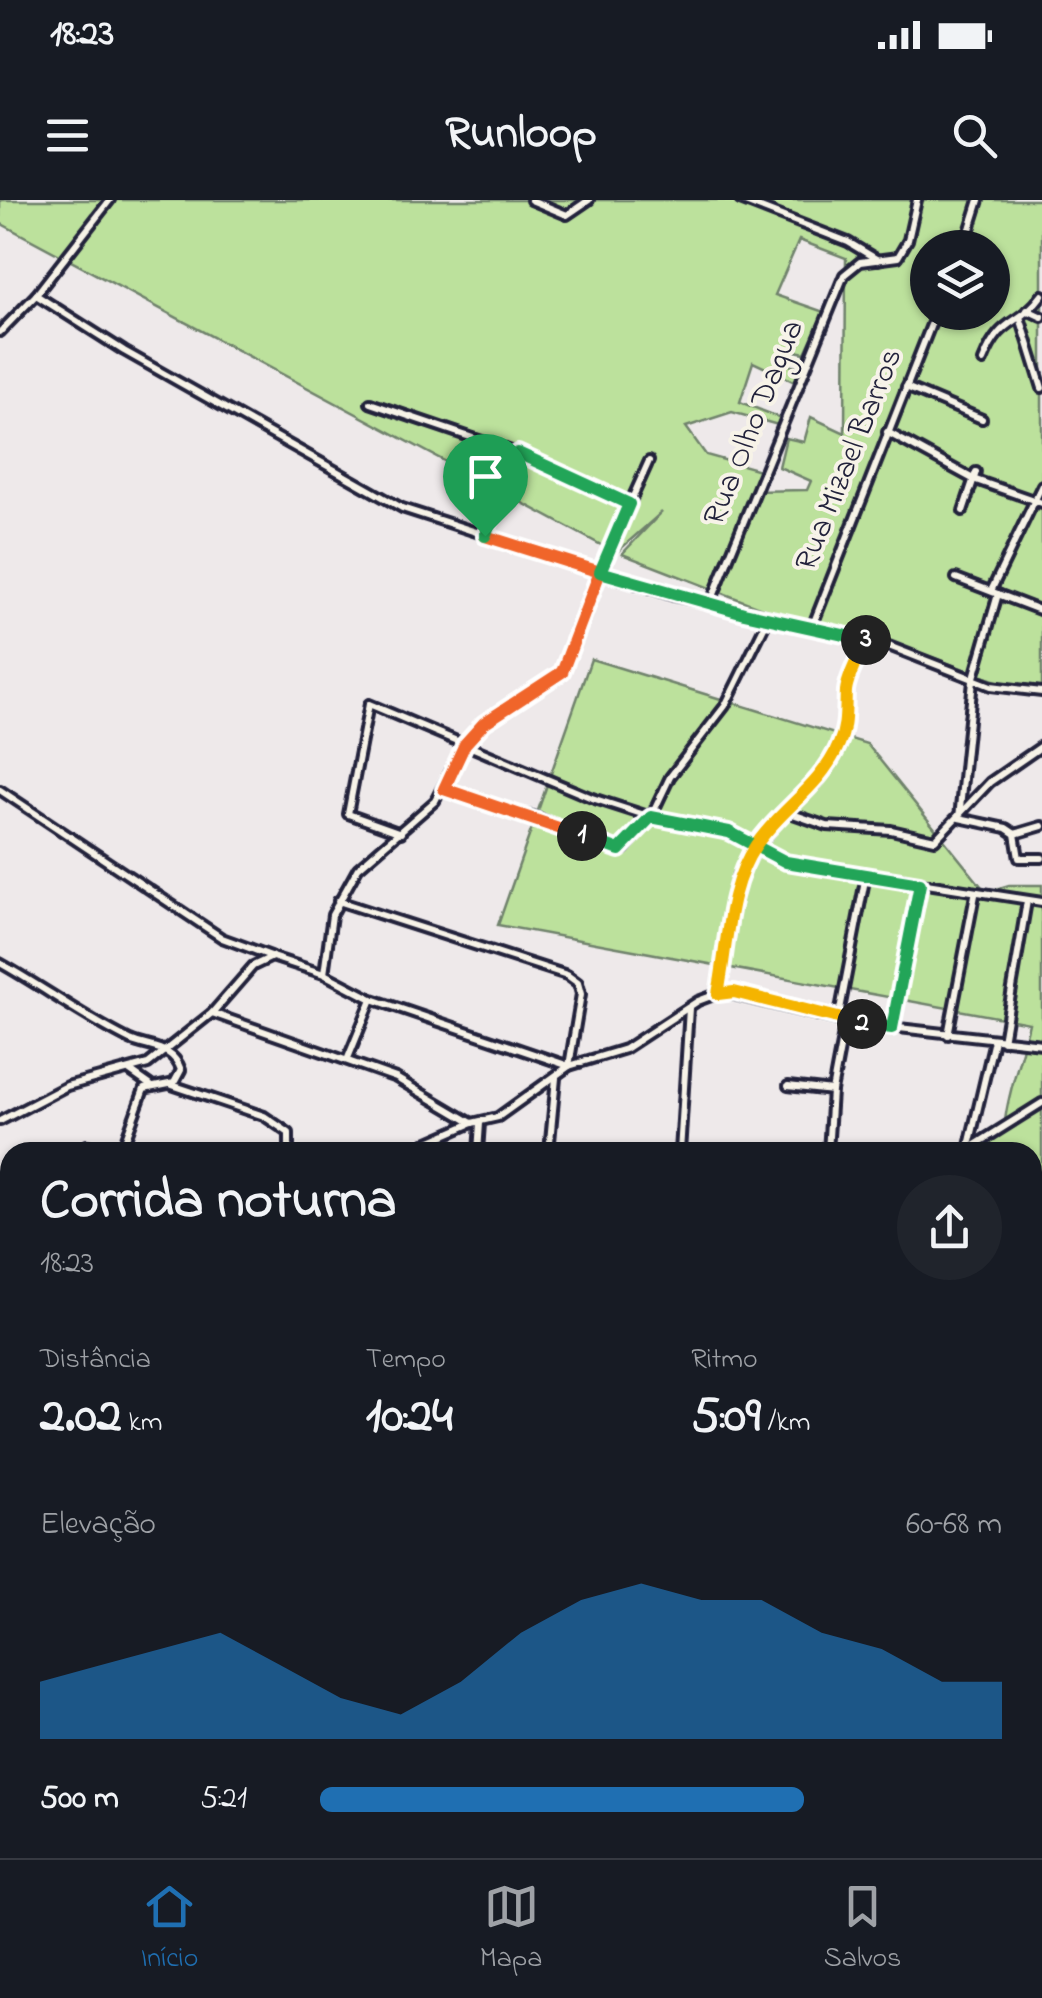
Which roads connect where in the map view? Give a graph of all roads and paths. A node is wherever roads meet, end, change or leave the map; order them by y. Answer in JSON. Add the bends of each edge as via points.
{"nodes":[{"id":1,"x":110,"y":200,"type":"edge"},
{"id":2,"x":531,"y":200,"type":"edge"},
{"id":3,"x":589,"y":200,"type":"edge"},
{"id":4,"x":740,"y":200,"type":"edge"},
{"id":5,"x":917,"y":200,"type":"edge"},
{"id":6,"x":979,"y":200,"type":"edge"},
{"id":7,"x":970,"y":230,"type":"edge"},
{"id":8,"x":879,"y":261,"type":"junction"},
{"id":9,"x":36,"y":295,"type":"junction"},
{"id":10,"x":1042,"y":295,"type":"edge"},
{"id":11,"x":1024,"y":314,"type":"junction"},
{"id":12,"x":1042,"y":317,"type":"edge"},
{"id":13,"x":929,"y":330,"type":"edge"},
{"id":14,"x":0,"y":332,"type":"edge"},
{"id":15,"x":983,"y":361,"type":"dead end"},
{"id":16,"x":906,"y":387,"type":"junction"},
{"id":17,"x":1042,"y":388,"type":"edge"},
{"id":18,"x":370,"y":403,"type":"dead end"},
{"id":19,"x":982,"y":419,"type":"dead end"},
{"id":20,"x":888,"y":432,"type":"junction"},
{"id":21,"x":518,"y":453,"type":"junction"},
{"id":22,"x":649,"y":462,"type":"dead end"},
{"id":23,"x":974,"y":475,"type":"junction"},
{"id":24,"x":1042,"y":484,"type":"edge"},
{"id":25,"x":1038,"y":503,"type":"edge"},
{"id":26,"x":629,"y":504,"type":"junction"},
{"id":27,"x":963,"y":511,"type":"dead end"},
{"id":28,"x":485,"y":536,"type":"junction"},
{"id":29,"x":600,"y":572,"type":"junction"},
{"id":30,"x":956,"y":578,"type":"dead end"},
{"id":31,"x":994,"y":592,"type":"junction"},
{"id":32,"x":710,"y":604,"type":"junction"},
{"id":33,"x":1042,"y":610,"type":"edge"},
{"id":34,"x":768,"y":619,"type":"junction"},
{"id":35,"x":812,"y":626,"type":"junction"},
{"id":36,"x":866,"y":640,"type":"junction"},
{"id":37,"x":973,"y":680,"type":"junction"},
{"id":38,"x":1042,"y":692,"type":"edge"},
{"id":39,"x":465,"y":744,"type":"junction"},
{"id":40,"x":1042,"y":746,"type":"edge"},
{"id":41,"x":444,"y":789,"type":"junction"},
{"id":42,"x":0,"y":790,"type":"edge"},
{"id":43,"x":784,"y":811,"type":"junction"},
{"id":44,"x":651,"y":817,"type":"junction"},
{"id":45,"x":958,"y":818,"type":"junction"},
{"id":46,"x":1042,"y":826,"type":"edge"},
{"id":47,"x":401,"y":832,"type":"junction"},
{"id":48,"x":1015,"y":834,"type":"junction"},
{"id":49,"x":755,"y":845,"type":"junction"},
{"id":50,"x":1042,"y":858,"type":"edge"},
{"id":51,"x":866,"y":875,"type":"junction"},
{"id":52,"x":920,"y":884,"type":"junction"},
{"id":53,"x":975,"y":894,"type":"junction"},
{"id":54,"x":338,"y":901,"type":"junction"},
{"id":55,"x":1027,"y":901,"type":"junction"},
{"id":56,"x":1042,"y":902,"type":"edge"},
{"id":57,"x":272,"y":956,"type":"junction"},
{"id":58,"x":0,"y":962,"type":"edge"},
{"id":59,"x":324,"y":974,"type":"junction"},
{"id":60,"x":718,"y":994,"type":"junction"},
{"id":61,"x":372,"y":999,"type":"junction"},
{"id":62,"x":689,"y":1008,"type":"junction"},
{"id":63,"x":212,"y":1013,"type":"junction"},
{"id":64,"x":841,"y":1021,"type":"junction"},
{"id":65,"x":892,"y":1028,"type":"junction"},
{"id":66,"x":948,"y":1036,"type":"junction"},
{"id":67,"x":998,"y":1041,"type":"junction"},
{"id":68,"x":1042,"y":1044,"type":"edge"},
{"id":69,"x":164,"y":1049,"type":"junction"},
{"id":70,"x":348,"y":1058,"type":"junction"},
{"id":71,"x":569,"y":1066,"type":"junction"},
{"id":72,"x":130,"y":1071,"type":"junction"},
{"id":73,"x":556,"y":1077,"type":"junction"},
{"id":74,"x":170,"y":1084,"type":"junction"},
{"id":75,"x":150,"y":1086,"type":"junction"},
{"id":76,"x":788,"y":1086,"type":"dead end"},
{"id":77,"x":832,"y":1092,"type":"junction"},
{"id":78,"x":1042,"y":1103,"type":"edge"},
{"id":79,"x":0,"y":1121,"type":"edge"},
{"id":80,"x":476,"y":1123,"type":"junction"},
{"id":81,"x":125,"y":1142,"type":"edge"},
{"id":82,"x":289,"y":1142,"type":"edge"},
{"id":83,"x":430,"y":1142,"type":"edge"},
{"id":84,"x":477,"y":1142,"type":"edge"},
{"id":85,"x":550,"y":1142,"type":"edge"},
{"id":86,"x":681,"y":1142,"type":"edge"},
{"id":87,"x":829,"y":1142,"type":"edge"},
{"id":88,"x":969,"y":1142,"type":"edge"},
{"id":89,"x":980,"y":1142,"type":"edge"}],
"edges":[{"from":1,"to":9,"type":"street"},
{"from":2,"to":3,"type":"street","via":[[567,215]]},
{"from":4,"to":8,"type":"street"},
{"from":5,"to":8,"type":"street","via":[[903,250]]},
{"from":6,"to":7,"type":"street"},
{"from":8,"to":32,"type":"street","name":"Rua Olho Dagua","via":[[854,264],[844,275]]},
{"from":9,"to":14,"type":"street"},
{"from":9,"to":28,"type":"street","via":[[384,500]]},
{"from":10,"to":11,"type":"street"},
{"from":11,"to":12,"type":"street"},
{"from":11,"to":15,"type":"street","via":[[998,330]]},
{"from":11,"to":17,"type":"street"},
{"from":13,"to":16,"type":"street","name":"Rua Mizael Barros"},
{"from":16,"to":19,"type":"street"},
{"from":16,"to":20,"type":"street","name":"Rua Mizael Barros"},
{"from":18,"to":21,"type":"street"},
{"from":20,"to":23,"type":"street"},
{"from":20,"to":35,"type":"street","name":"Rua Mizael Barros"},
{"from":21,"to":26,"type":"street"},
{"from":21,"to":28,"type":"street"},
{"from":22,"to":26,"type":"street"},
{"from":23,"to":25,"type":"street"},
{"from":23,"to":27,"type":"street"},
{"from":24,"to":25,"type":"street"},
{"from":25,"to":31,"type":"street"},
{"from":26,"to":29,"type":"street"},
{"from":28,"to":29,"type":"street"},
{"from":29,"to":32,"type":"street"},
{"from":29,"to":39,"type":"street","via":[[562,672],[498,712]]},
{"from":30,"to":31,"type":"street"},
{"from":31,"to":33,"type":"street"},
{"from":31,"to":37,"type":"street"},
{"from":32,"to":34,"type":"street"},
{"from":34,"to":35,"type":"street"},
{"from":34,"to":44,"type":"street","via":[[737,684],[670,777]]},
{"from":35,"to":36,"type":"street"},
{"from":36,"to":37,"type":"street"},
{"from":36,"to":43,"type":"street","via":[[847,686],[839,746],[817,782]]},
{"from":37,"to":38,"type":"street"},
{"from":37,"to":45,"type":"street"},
{"from":39,"to":41,"type":"street"},
{"from":39,"to":44,"type":"street"},
{"from":39,"to":47,"type":"street","via":[[369,704],[348,814]]},
{"from":40,"to":45,"type":"street","via":[[990,782]]},
{"from":41,"to":44,"type":"street","via":[[616,850]]},
{"from":41,"to":47,"type":"street"},
{"from":42,"to":57,"type":"street","via":[[222,938]]},
{"from":43,"to":45,"type":"street","via":[[827,826],[891,830],[929,842]]},
{"from":43,"to":49,"type":"street"},
{"from":44,"to":49,"type":"street","via":[[729,832]]},
{"from":45,"to":48,"type":"street"},
{"from":46,"to":48,"type":"street"},
{"from":47,"to":54,"type":"street","via":[[358,868]]},
{"from":48,"to":50,"type":"street","via":[[1019,858]]},
{"from":49,"to":51,"type":"street","via":[[786,862]]},
{"from":49,"to":60,"type":"street","via":[[734,889]]},
{"from":51,"to":52,"type":"street"},
{"from":51,"to":64,"type":"street"},
{"from":52,"to":53,"type":"street"},
{"from":52,"to":65,"type":"street"},
{"from":53,"to":55,"type":"street"},
{"from":53,"to":66,"type":"street"},
{"from":54,"to":59,"type":"street"},
{"from":54,"to":71,"type":"street","via":[[534,962],[578,984]]},
{"from":55,"to":56,"type":"street"},
{"from":55,"to":67,"type":"street"},
{"from":57,"to":59,"type":"street"},
{"from":57,"to":63,"type":"street","via":[[246,973]]},
{"from":58,"to":69,"type":"street","via":[[133,1041]]},
{"from":59,"to":61,"type":"street"},
{"from":60,"to":62,"type":"street"},
{"from":60,"to":64,"type":"street","via":[[734,992]]},
{"from":61,"to":70,"type":"street"},
{"from":61,"to":71,"type":"street"},
{"from":62,"to":71,"type":"street","via":[[625,1048]]},
{"from":62,"to":86,"type":"street"},
{"from":63,"to":69,"type":"street"},
{"from":63,"to":70,"type":"street"},
{"from":64,"to":65,"type":"street"},
{"from":64,"to":77,"type":"street"},
{"from":65,"to":66,"type":"street"},
{"from":66,"to":67,"type":"street"},
{"from":67,"to":68,"type":"street"},
{"from":67,"to":88,"type":"street"},
{"from":69,"to":72,"type":"street"},
{"from":69,"to":74,"type":"street","via":[[182,1070]]},
{"from":70,"to":80,"type":"street"},
{"from":71,"to":73,"type":"street"},
{"from":72,"to":75,"type":"street"},
{"from":72,"to":79,"type":"street","via":[[67,1086]]},
{"from":73,"to":80,"type":"street","via":[[510,1111]]},
{"from":73,"to":85,"type":"street"},
{"from":74,"to":75,"type":"street"},
{"from":74,"to":82,"type":"street","via":[[271,1120],[289,1133]]},
{"from":75,"to":81,"type":"street"},
{"from":76,"to":77,"type":"street"},
{"from":77,"to":87,"type":"street"},
{"from":78,"to":89,"type":"street"},
{"from":80,"to":83,"type":"street"},
{"from":80,"to":84,"type":"street"}]}
